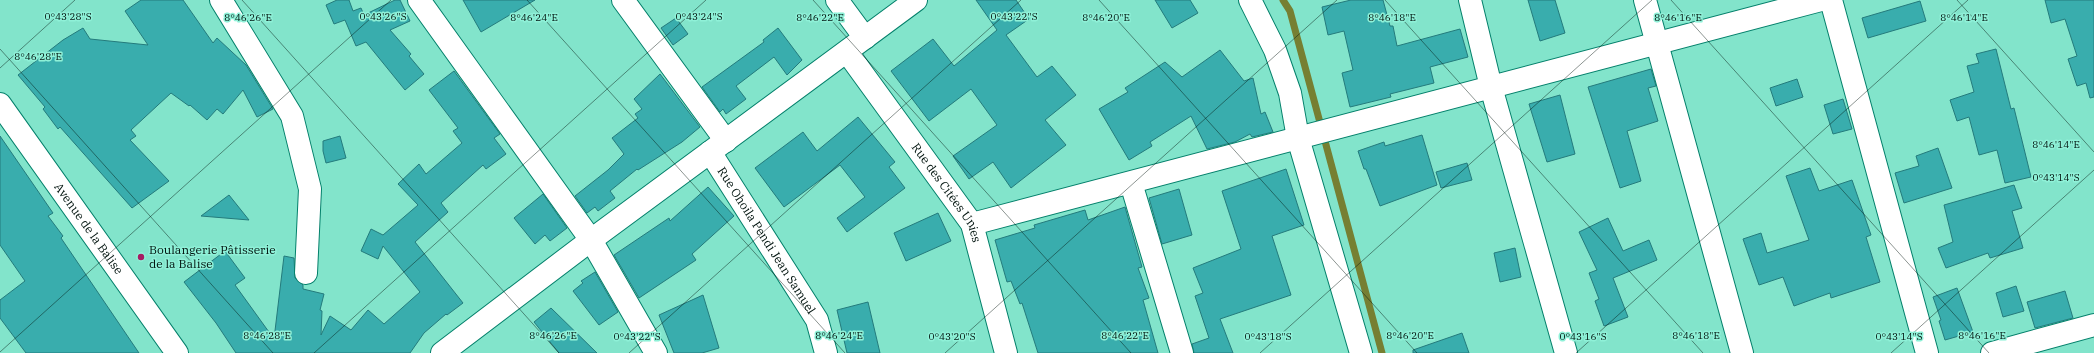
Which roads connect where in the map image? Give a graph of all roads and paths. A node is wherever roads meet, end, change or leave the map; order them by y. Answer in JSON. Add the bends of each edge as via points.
{"nodes":[{"id":1,"x":221,"y":0,"type":"edge"},
{"id":2,"x":419,"y":0,"type":"edge"},
{"id":3,"x":623,"y":0,"type":"edge"},
{"id":4,"x":837,"y":0,"type":"edge"},
{"id":5,"x":916,"y":0,"type":"edge"},
{"id":6,"x":1250,"y":0,"type":"edge"},
{"id":7,"x":1470,"y":0,"type":"edge"},
{"id":8,"x":1645,"y":0,"type":"edge"},
{"id":9,"x":1821,"y":0,"type":"edge"},
{"id":10,"x":1831,"y":0,"type":"edge"},
{"id":11,"x":865,"y":38,"type":"junction"},
{"id":12,"x":1656,"y":43,"type":"junction"},
{"id":13,"x":848,"y":52,"type":"junction"},
{"id":14,"x":1491,"y":87,"type":"junction"},
{"id":15,"x":0,"y":104,"type":"edge"},
{"id":16,"x":1304,"y":136,"type":"junction"},
{"id":17,"x":718,"y":147,"type":"junction"},
{"id":18,"x":1131,"y":183,"type":"junction"},
{"id":19,"x":972,"y":224,"type":"junction"},
{"id":20,"x":591,"y":240,"type":"junction"},
{"id":21,"x":306,"y":273,"type":"dead end"},
{"id":22,"x":2094,"y":325,"type":"edge"},
{"id":23,"x":177,"y":353,"type":"edge"},
{"id":24,"x":442,"y":353,"type":"edge"},
{"id":25,"x":656,"y":353,"type":"edge"},
{"id":26,"x":826,"y":353,"type":"edge"},
{"id":27,"x":1006,"y":353,"type":"edge"},
{"id":28,"x":1182,"y":353,"type":"edge"},
{"id":29,"x":1361,"y":353,"type":"edge"},
{"id":30,"x":1566,"y":353,"type":"edge"},
{"id":31,"x":1742,"y":353,"type":"edge"},
{"id":32,"x":1927,"y":353,"type":"edge"},
{"id":33,"x":1992,"y":353,"type":"edge"}],
"edges":[{"from":1,"to":21,"type":"street","via":[[292,116],[310,189]]},
{"from":2,"to":20,"type":"street"},
{"from":3,"to":17,"type":"street","name":"Rue Ohoila Pendi Jean Samuel"},
{"from":4,"to":11,"type":"street"},
{"from":5,"to":11,"type":"street"},
{"from":6,"to":16,"type":"street","via":[[1276,50]]},
{"from":7,"to":14,"type":"street"},
{"from":8,"to":12,"type":"street"},
{"from":9,"to":12,"type":"street"},
{"from":10,"to":32,"type":"street"},
{"from":11,"to":13,"type":"street"},
{"from":12,"to":14,"type":"street"},
{"from":12,"to":31,"type":"street"},
{"from":13,"to":17,"type":"street"},
{"from":13,"to":19,"type":"street","name":"Rue des Citées Unies"},
{"from":14,"to":16,"type":"street"},
{"from":14,"to":30,"type":"street"},
{"from":15,"to":23,"type":"street","name":"Avenue de la Balise"},
{"from":16,"to":18,"type":"street"},
{"from":16,"to":29,"type":"street"},
{"from":17,"to":20,"type":"street"},
{"from":17,"to":26,"type":"street","name":"Rue Ohoila Pendi Jean Samuel","via":[[817,320]]},
{"from":18,"to":19,"type":"street"},
{"from":18,"to":28,"type":"street"},
{"from":19,"to":27,"type":"street","name":"Rue des Citées Unies"},
{"from":20,"to":24,"type":"street"},
{"from":20,"to":25,"type":"street"},
{"from":22,"to":33,"type":"street"}]}
